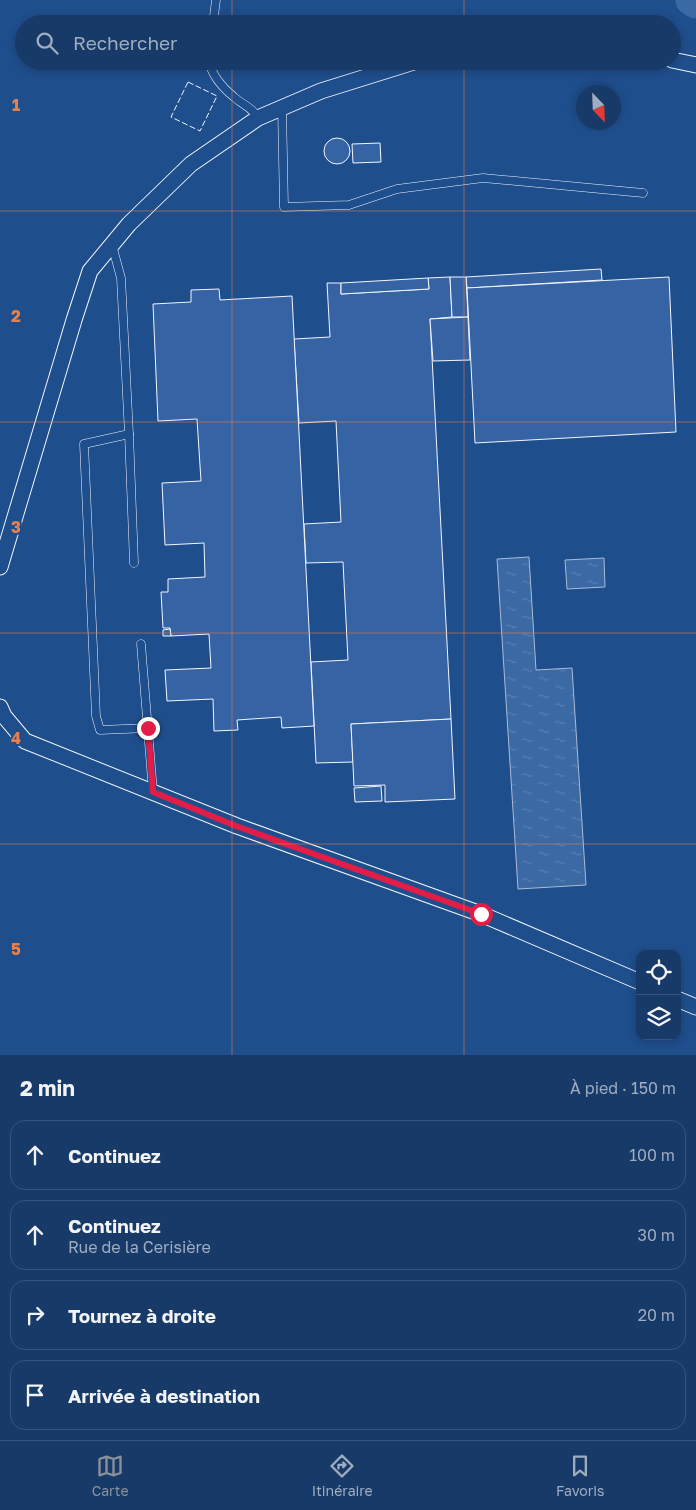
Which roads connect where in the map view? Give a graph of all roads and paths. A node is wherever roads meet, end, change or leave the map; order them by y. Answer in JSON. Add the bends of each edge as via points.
{"nodes":[{"id":1,"x":216,"y":0,"type":"edge"},
{"id":2,"x":214,"y":15,"type":"edge"},
{"id":3,"x":681,"y":62,"type":"edge"},
{"id":4,"x":696,"y":65,"type":"edge"},
{"id":5,"x":212,"y":70,"type":"edge"},
{"id":6,"x":388,"y":70,"type":"edge"},
{"id":7,"x":282,"y":108,"type":"junction"},
{"id":8,"x":258,"y":118,"type":"junction"},
{"id":9,"x":643,"y":193,"type":"dead end"},
{"id":10,"x":112,"y":245,"type":"junction"},
{"id":11,"x":129,"y":434,"type":"junction"},
{"id":12,"x":134,"y":563,"type":"dead end"},
{"id":13,"x":0,"y":567,"type":"edge"},
{"id":14,"x":141,"y":644,"type":"dead end"},
{"id":15,"x":0,"y":707,"type":"edge"},
{"id":16,"x":148,"y":728,"type":"junction"},
{"id":17,"x":153,"y":792,"type":"junction"},
{"id":18,"x":636,"y":980,"type":"edge"},
{"id":19,"x":681,"y":1001,"type":"edge"},
{"id":20,"x":696,"y":1008,"type":"edge"}],
"edges":[{"from":1,"to":2,"type":"lane"},
{"from":3,"to":4,"type":"street"},
{"from":5,"to":8,"type":"lane","via":[[215,79],[254,110]]},
{"from":6,"to":7,"type":"street","via":[[321,91]]},
{"from":7,"to":8,"type":"street"},
{"from":7,"to":9,"type":"lane","via":[[284,207],[349,205],[397,190],[483,178]]},
{"from":8,"to":10,"type":"street","via":[[191,164]]},
{"from":10,"to":11,"type":"lane","via":[[122,278]]},
{"from":10,"to":13,"type":"street","via":[[90,271]]},
{"from":11,"to":12,"type":"lane"},
{"from":11,"to":16,"type":"lane","via":[[84,444],[96,716],[100,730]]},
{"from":14,"to":16,"type":"lane"},
{"from":15,"to":17,"type":"street","via":[[25,741]]},
{"from":16,"to":17,"type":"lane"},
{"from":17,"to":18,"type":"street","via":[[236,826],[481,914]]},
{"from":19,"to":20,"type":"street"}]}
